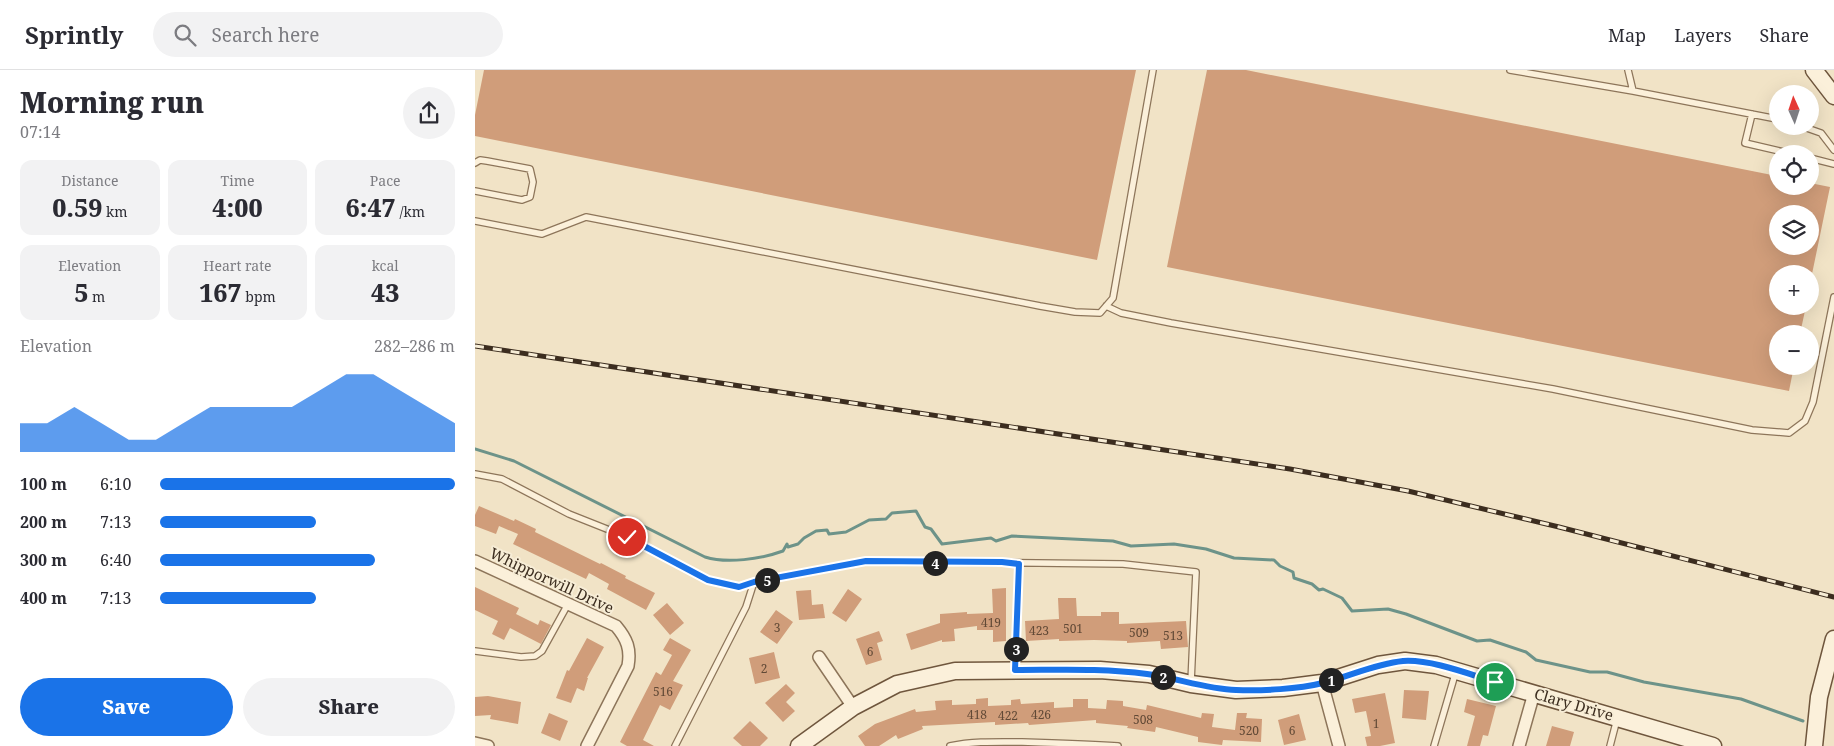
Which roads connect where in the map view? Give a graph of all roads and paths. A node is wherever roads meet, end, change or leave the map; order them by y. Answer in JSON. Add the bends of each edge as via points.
{"nodes":[{"id":1,"x":1153,"y":70,"type":"edge"},
{"id":2,"x":1510,"y":70,"type":"edge"},
{"id":3,"x":1627,"y":70,"type":"edge"},
{"id":4,"x":1814,"y":70,"type":"edge"},
{"id":5,"x":1633,"y":91,"type":"junction"},
{"id":6,"x":1834,"y":96,"type":"edge"},
{"id":7,"x":1752,"y":114,"type":"junction"},
{"id":8,"x":1769,"y":117,"type":"edge"},
{"id":9,"x":1819,"y":132,"type":"edge"},
{"id":10,"x":1769,"y":149,"type":"edge"},
{"id":11,"x":1834,"y":150,"type":"edge"},
{"id":12,"x":1819,"y":160,"type":"edge"},
{"id":13,"x":475,"y":163,"type":"edge"},
{"id":14,"x":1834,"y":164,"type":"edge"},
{"id":15,"x":475,"y":191,"type":"edge"},
{"id":16,"x":475,"y":221,"type":"edge"},
{"id":17,"x":1834,"y":297,"type":"edge"},
{"id":18,"x":1106,"y":306,"type":"junction"},
{"id":19,"x":475,"y":474,"type":"edge"},
{"id":20,"x":475,"y":560,"type":"edge"},
{"id":21,"x":1019,"y":564,"type":"junction"},
{"id":22,"x":754,"y":582,"type":"junction"},
{"id":23,"x":568,"y":604,"type":"junction"},
{"id":24,"x":1834,"y":639,"type":"edge"},
{"id":25,"x":475,"y":651,"type":"edge"},
{"id":26,"x":819,"y":657,"type":"dead end"},
{"id":27,"x":1015,"y":670,"type":"junction"},
{"id":28,"x":1456,"y":671,"type":"junction"},
{"id":29,"x":1322,"y":683,"type":"junction"},
{"id":30,"x":1191,"y":684,"type":"junction"},
{"id":31,"x":1535,"y":693,"type":"junction"},
{"id":32,"x":853,"y":707,"type":"junction"},
{"id":33,"x":1618,"y":717,"type":"junction"},
{"id":34,"x":475,"y":744,"type":"edge"},
{"id":35,"x":1707,"y":745,"type":"edge"},
{"id":36,"x":488,"y":746,"type":"edge"},
{"id":37,"x":587,"y":746,"type":"edge"},
{"id":38,"x":675,"y":746,"type":"edge"},
{"id":39,"x":799,"y":746,"type":"edge"},
{"id":40,"x":950,"y":746,"type":"edge"},
{"id":41,"x":1118,"y":746,"type":"edge"},
{"id":42,"x":1339,"y":746,"type":"edge"},
{"id":43,"x":1434,"y":746,"type":"edge"},
{"id":44,"x":1519,"y":746,"type":"edge"},
{"id":45,"x":1610,"y":746,"type":"edge"},
{"id":46,"x":1814,"y":746,"type":"edge"}],
"edges":[{"from":1,"to":18,"type":"lane","via":[[1113,298]]},
{"from":2,"to":5,"type":"lane"},
{"from":3,"to":5,"type":"lane"},
{"from":4,"to":6,"type":"street"},
{"from":5,"to":7,"type":"lane"},
{"from":7,"to":8,"type":"lane"},
{"from":7,"to":10,"type":"lane","via":[[1745,143]]},
{"from":9,"to":11,"type":"lane"},
{"from":12,"to":14,"type":"lane"},
{"from":13,"to":15,"type":"lane","via":[[480,160],[530,170],[533,182],[530,197],[522,200]]},
{"from":16,"to":18,"type":"lane","via":[[542,234],[586,217],[1075,312],[1100,313]]},
{"from":17,"to":18,"type":"lane","via":[[1813,402],[1805,421],[1789,433],[1752,430],[1553,389],[1171,323],[1121,313]]},
{"from":19,"to":22,"type":"lane","via":[[502,479],[569,514],[627,537],[708,580],[739,587]]},
{"from":20,"to":23,"type":"street","name":"Whipporwill Drive"},
{"from":21,"to":22,"type":"lane","via":[[866,561]]},
{"from":21,"to":27,"type":"lane"},
{"from":21,"to":30,"type":"lane","via":[[1123,564],[1196,572]]},
{"from":22,"to":38,"type":"lane","via":[[746,607]]},
{"from":23,"to":25,"type":"lane","via":[[542,650],[535,656]]},
{"from":23,"to":37,"type":"street","name":"Whipporwill Drive","via":[[616,626],[628,643],[628,666]]},
{"from":24,"to":46,"type":"street","via":[[1819,697]]},
{"from":26,"to":32,"type":"street"},
{"from":27,"to":30,"type":"street","name":"Clary Drive","via":[[1110,670],[1149,674]]},
{"from":27,"to":32,"type":"street","name":"Clary Drive","via":[[955,671],[897,684]]},
{"from":28,"to":29,"type":"street","name":"Clary Drive","via":[[1405,661],[1378,665]]},
{"from":28,"to":31,"type":"street","name":"Clary Drive"},
{"from":28,"to":43,"type":"lane"},
{"from":29,"to":30,"type":"street","name":"Clary Drive","via":[[1236,690]]},
{"from":29,"to":42,"type":"street"},
{"from":31,"to":33,"type":"street","name":"Clary Drive"},
{"from":31,"to":44,"type":"street"},
{"from":32,"to":39,"type":"street","name":"Clary Drive"},
{"from":33,"to":35,"type":"street","name":"Clary Drive"},
{"from":33,"to":45,"type":"lane"},
{"from":34,"to":36,"type":"street"},
{"from":40,"to":41,"type":"lane","via":[[988,742]]}]}
